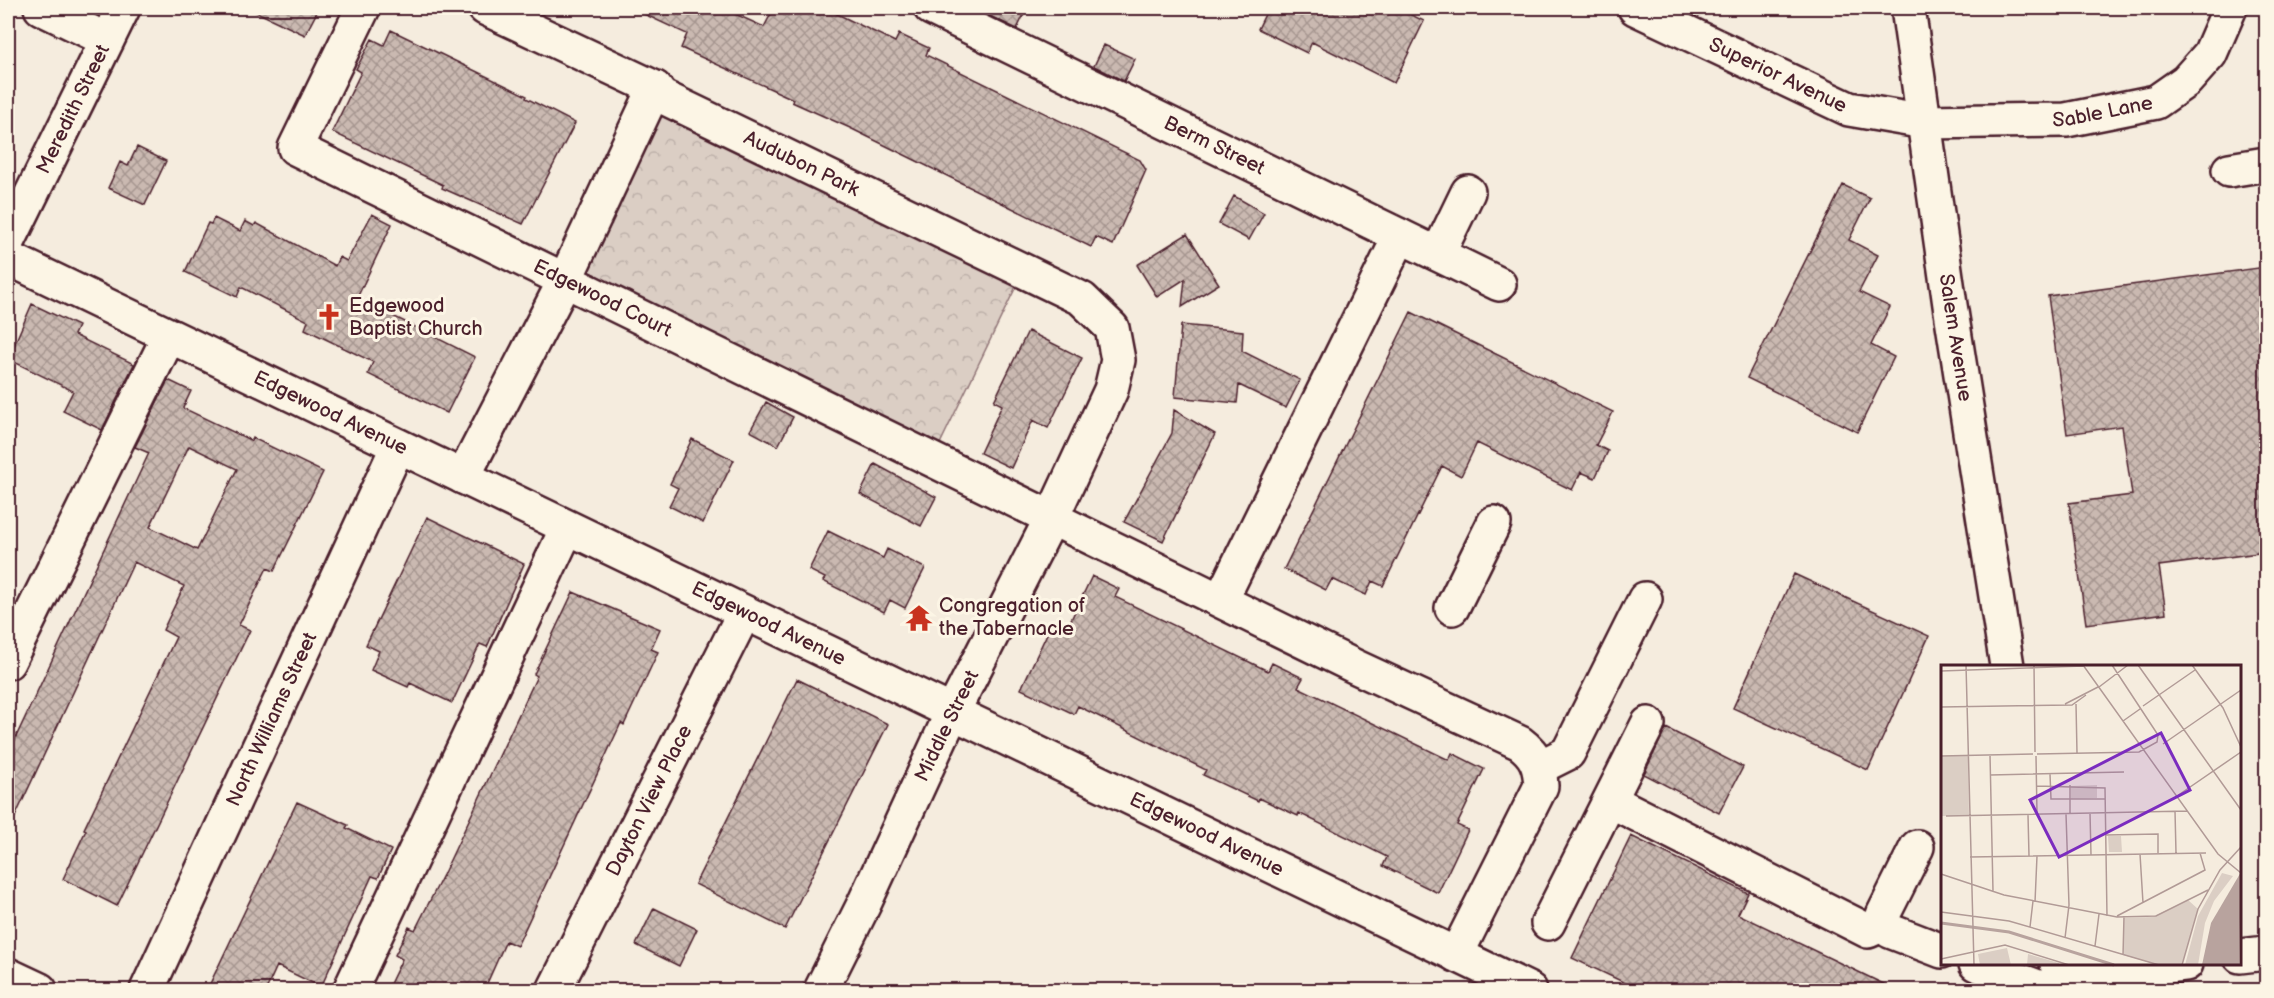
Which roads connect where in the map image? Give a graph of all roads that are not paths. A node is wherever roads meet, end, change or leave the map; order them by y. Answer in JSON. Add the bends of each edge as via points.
{"nodes":[{"id":1,"x":41,"y":8,"type":"edge"},
{"id":2,"x":123,"y":8,"type":"edge"},
{"id":3,"x":363,"y":8,"type":"edge"},
{"id":4,"x":485,"y":8,"type":"edge"},
{"id":5,"x":931,"y":8,"type":"edge"},
{"id":6,"x":1635,"y":8,"type":"edge"},
{"id":7,"x":1908,"y":8,"type":"edge"},
{"id":8,"x":2230,"y":8,"type":"edge"},
{"id":9,"x":107,"y":40,"type":"junction"},
{"id":10,"x":655,"y":88,"type":"junction"},
{"id":11,"x":1925,"y":122,"type":"junction"},
{"id":12,"x":2266,"y":164,"type":"edge"},
{"id":13,"x":2229,"y":170,"type":"dead end"},
{"id":14,"x":1468,"y":192,"type":"dead end"},
{"id":15,"x":1400,"y":236,"type":"junction"},
{"id":16,"x":8,"y":242,"type":"edge"},
{"id":17,"x":1438,"y":254,"type":"junction"},
{"id":18,"x":8,"y":258,"type":"edge"},
{"id":19,"x":565,"y":280,"type":"junction"},
{"id":20,"x":1499,"y":284,"type":"dead end"},
{"id":21,"x":1112,"y":328,"type":"joint"},
{"id":22,"x":169,"y":336,"type":"junction"},
{"id":23,"x":398,"y":446,"type":"junction"},
{"id":24,"x":463,"y":477,"type":"junction"},
{"id":25,"x":1052,"y":517,"type":"junction"},
{"id":26,"x":1494,"y":524,"type":"dead end"},
{"id":27,"x":567,"y":528,"type":"junction"},
{"id":28,"x":1646,"y":598,"type":"dead end"},
{"id":29,"x":1221,"y":600,"type":"junction"},
{"id":30,"x":1452,"y":608,"type":"dead end"},
{"id":31,"x":744,"y":613,"type":"junction"},
{"id":32,"x":8,"y":662,"type":"edge"},
{"id":33,"x":2007,"y":665,"type":"edge"},
{"id":34,"x":952,"y":713,"type":"junction"},
{"id":35,"x":1648,"y":724,"type":"dead end"},
{"id":36,"x":1540,"y":767,"type":"junction"},
{"id":37,"x":1611,"y":801,"type":"junction"},
{"id":38,"x":1917,"y":847,"type":"dead end"},
{"id":39,"x":1548,"y":923,"type":"dead end"},
{"id":40,"x":1884,"y":924,"type":"junction"},
{"id":41,"x":1941,"y":951,"type":"edge"},
{"id":42,"x":2266,"y":953,"type":"edge"},
{"id":43,"x":1456,"y":955,"type":"junction"},
{"id":44,"x":2241,"y":956,"type":"edge"},
{"id":45,"x":1985,"y":965,"type":"edge"},
{"id":46,"x":2172,"y":965,"type":"edge"},
{"id":47,"x":8,"y":975,"type":"edge"},
{"id":48,"x":2056,"y":981,"type":"edge"},
{"id":49,"x":40,"y":990,"type":"edge"},
{"id":50,"x":147,"y":990,"type":"edge"},
{"id":51,"x":350,"y":990,"type":"edge"},
{"id":52,"x":554,"y":990,"type":"edge"},
{"id":53,"x":821,"y":990,"type":"edge"},
{"id":54,"x":1530,"y":990,"type":"edge"}],
"edges":[{"from":1,"to":9,"type":"street"},
{"from":2,"to":9,"type":"street","name":"Meredith Street"},
{"from":3,"to":19,"type":"street","name":"Edgewood Court","via":[[295,148]]},
{"from":4,"to":10,"type":"street","name":"Audubon Park"},
{"from":5,"to":15,"type":"street","name":"Berm Street"},
{"from":6,"to":11,"type":"street","name":"Superior Avenue","via":[[1849,109]]},
{"from":7,"to":11,"type":"street","name":"Salem Avenue"},
{"from":8,"to":11,"type":"street","name":"Sable Lane","via":[[2210,54],[2186,81],[2156,102],[2066,120]]},
{"from":9,"to":16,"type":"street","name":"Meredith Street"},
{"from":10,"to":19,"type":"street"},
{"from":10,"to":21,"type":"street","name":"Audubon Park","via":[[661,96],[1082,298]]},
{"from":11,"to":33,"type":"street","name":"Salem Avenue","via":[[1951,317]]},
{"from":12,"to":13,"type":"street"},
{"from":14,"to":17,"type":"street"},
{"from":15,"to":17,"type":"street","name":"Berm Street"},
{"from":15,"to":29,"type":"street"},
{"from":17,"to":20,"type":"street","name":"Berm Street"},
{"from":18,"to":22,"type":"street","name":"Edgewood Avenue"},
{"from":19,"to":24,"type":"street"},
{"from":19,"to":25,"type":"street","name":"Edgewood Court"},
{"from":21,"to":25,"type":"street","name":"Middle Street","via":[[1118,360],[1111,390]]},
{"from":22,"to":23,"type":"street","name":"Edgewood Avenue"},
{"from":22,"to":32,"type":"street"},
{"from":23,"to":24,"type":"street","name":"Edgewood Avenue"},
{"from":23,"to":50,"type":"street","name":"North Williams Street"},
{"from":24,"to":27,"type":"street","name":"Edgewood Avenue"},
{"from":25,"to":29,"type":"street","name":"Edgewood Court"},
{"from":25,"to":34,"type":"street","name":"Middle Street"},
{"from":26,"to":30,"type":"street"},
{"from":27,"to":31,"type":"street","name":"Edgewood Avenue"},
{"from":27,"to":51,"type":"street"},
{"from":28,"to":36,"type":"street","via":[[1568,753]]},
{"from":29,"to":36,"type":"street","name":"Edgewood Court","via":[[1520,743],[1531,751]]},
{"from":31,"to":34,"type":"street","name":"Edgewood Avenue"},
{"from":31,"to":52,"type":"street","name":"Dayton View Place"},
{"from":34,"to":43,"type":"street","name":"Edgewood Avenue"},
{"from":34,"to":53,"type":"street","name":"Middle Street"},
{"from":35,"to":37,"type":"street"},
{"from":36,"to":43,"type":"street","via":[[1541,786]]},
{"from":37,"to":39,"type":"street"},
{"from":37,"to":40,"type":"street","via":[[1868,931]]},
{"from":38,"to":40,"type":"street","via":[[1882,915]]},
{"from":40,"to":41,"type":"street","via":[[1890,931]]},
{"from":42,"to":44,"type":"street"},
{"from":43,"to":54,"type":"street","name":"Edgewood Avenue"},
{"from":45,"to":48,"type":"street"},
{"from":46,"to":48,"type":"street"},
{"from":47,"to":49,"type":"street"}]}
